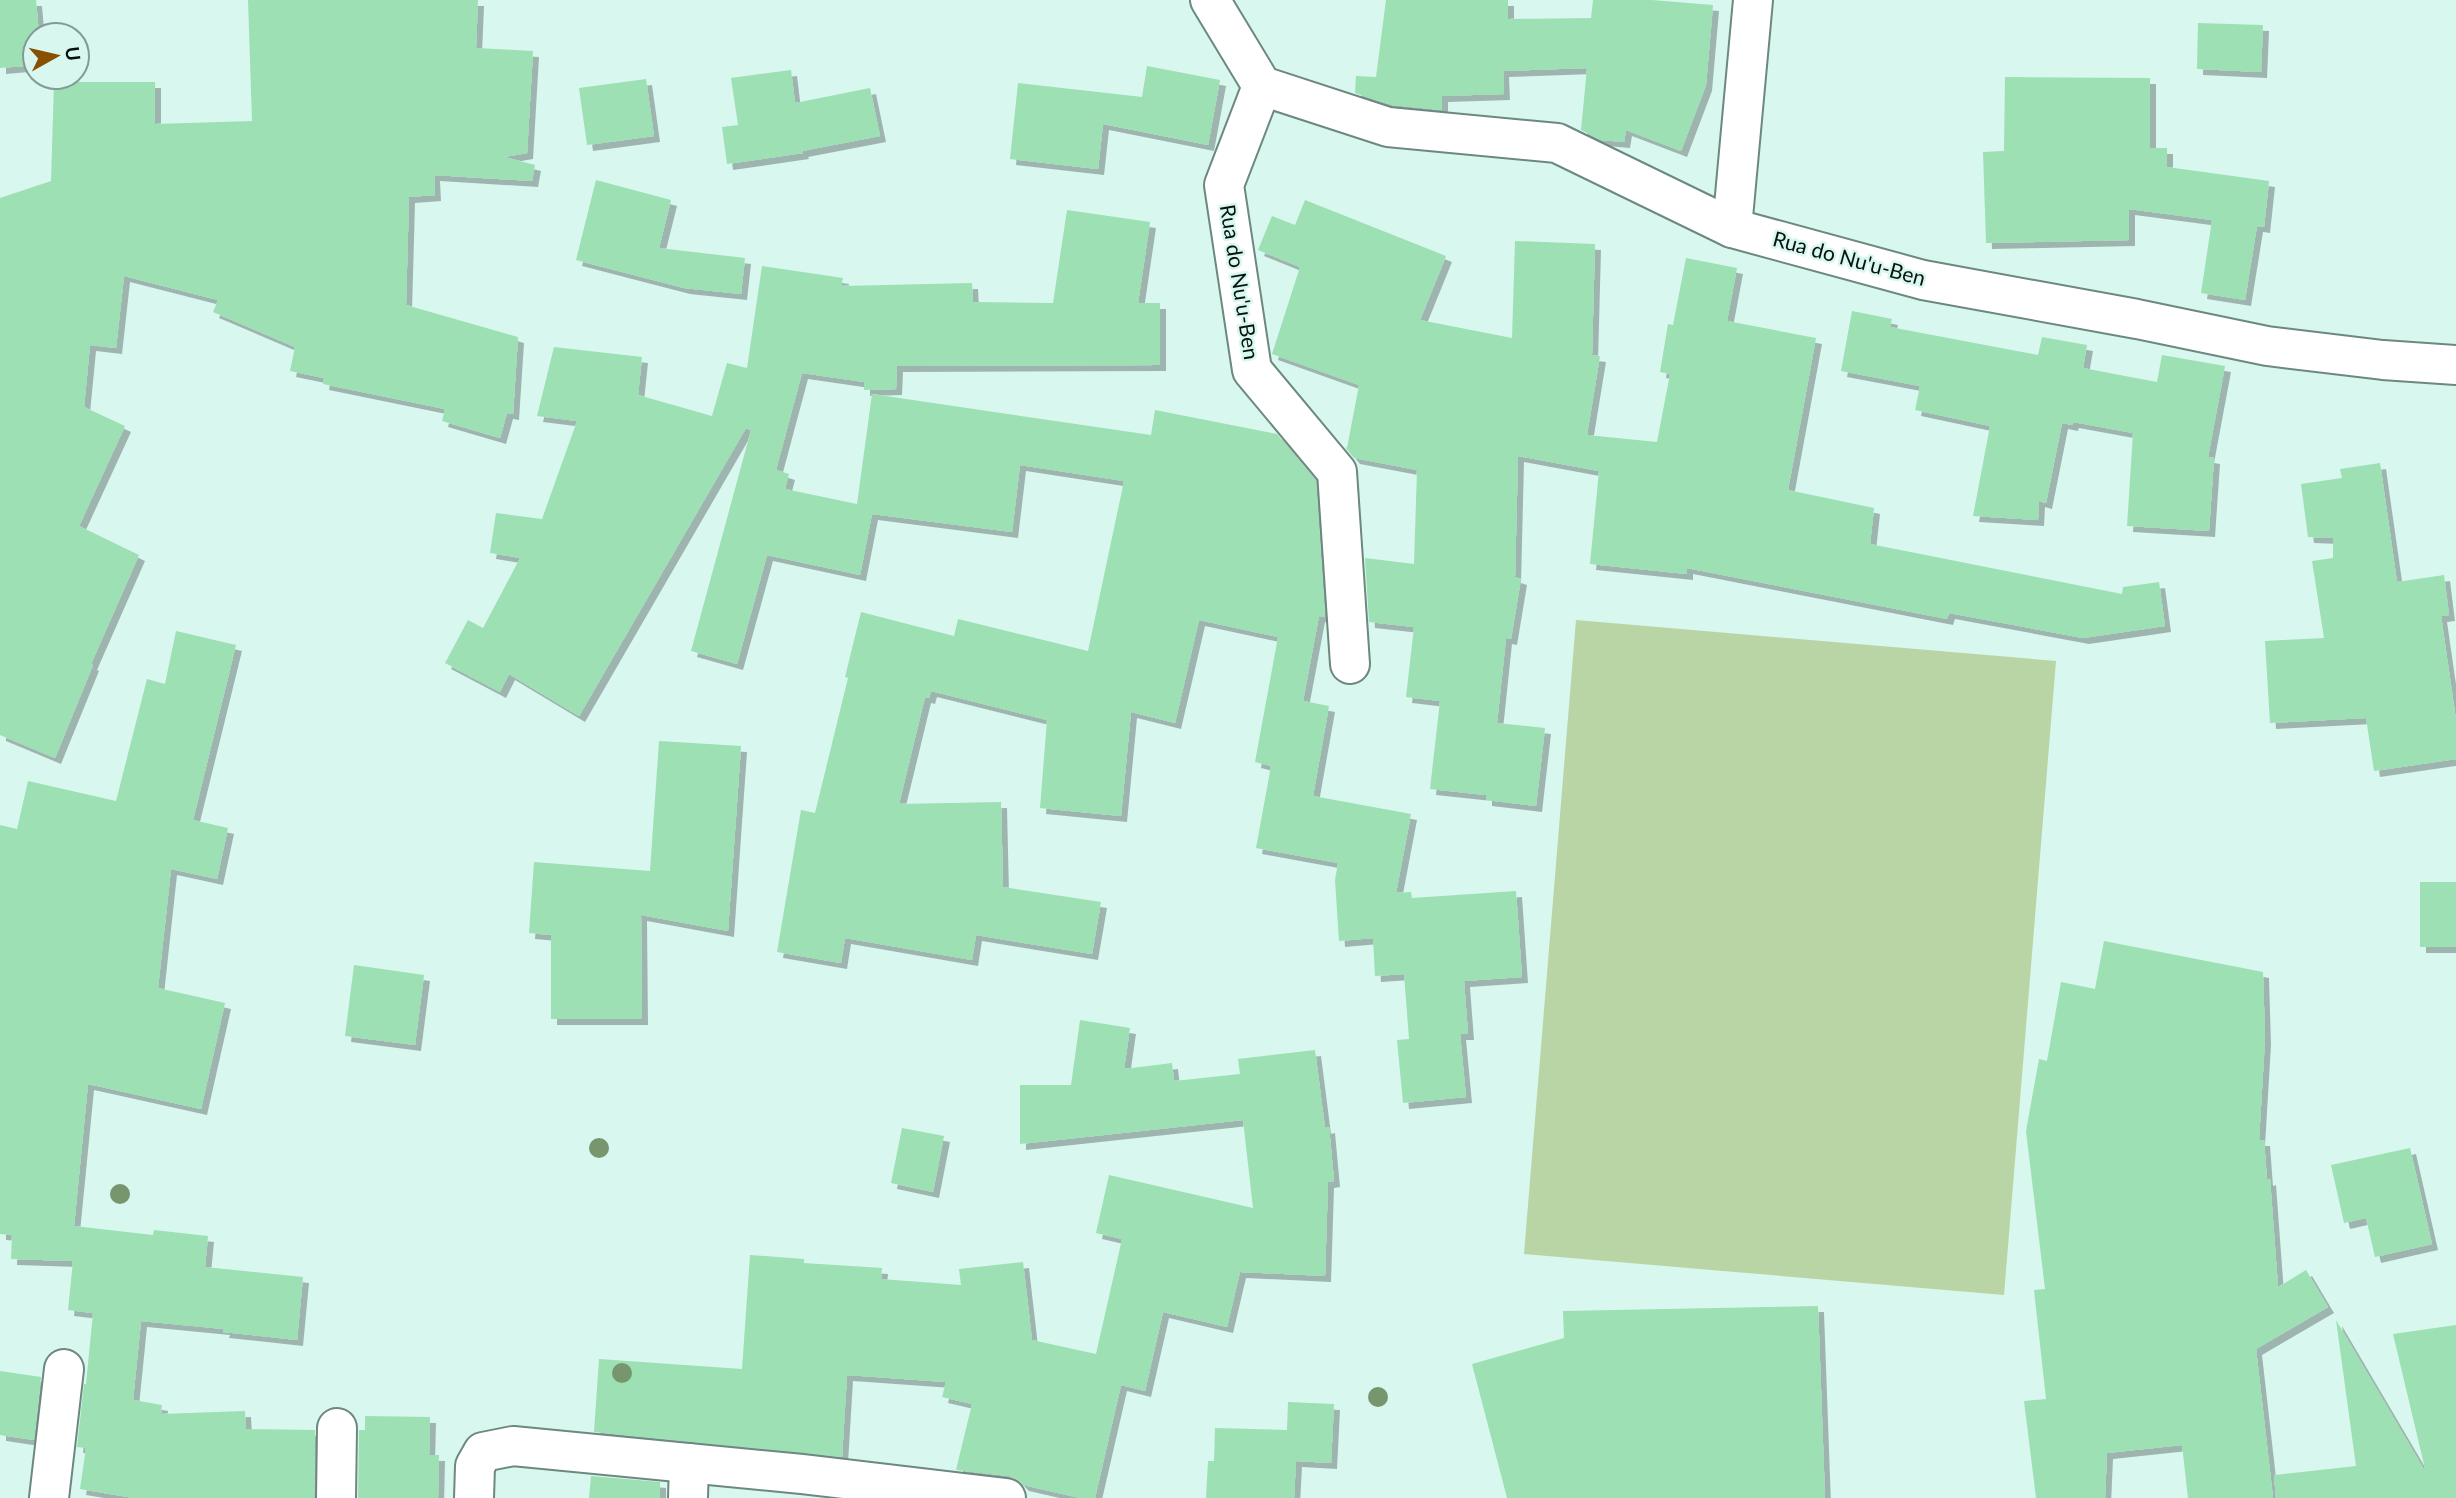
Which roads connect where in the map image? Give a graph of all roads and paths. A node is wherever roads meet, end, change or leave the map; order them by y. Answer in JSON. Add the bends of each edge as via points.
{"nodes":[{"id":1,"x":1210,"y":0,"type":"edge"},
{"id":2,"x":1753,"y":0,"type":"edge"},
{"id":3,"x":1262,"y":86,"type":"junction"},
{"id":4,"x":1732,"y":228,"type":"junction"},
{"id":5,"x":2456,"y":365,"type":"edge"},
{"id":6,"x":1350,"y":664,"type":"dead end"},
{"id":7,"x":64,"y":1369,"type":"dead end"},
{"id":8,"x":337,"y":1428,"type":"dead end"},
{"id":9,"x":688,"y":1480,"type":"edge"},
{"id":10,"x":49,"y":1498,"type":"edge"},
{"id":11,"x":336,"y":1498,"type":"edge"},
{"id":12,"x":474,"y":1498,"type":"edge"},
{"id":13,"x":1006,"y":1498,"type":"edge"}],
"edges":[{"from":1,"to":3,"type":"street"},
{"from":2,"to":4,"type":"street"},
{"from":3,"to":4,"type":"street","name":"Rua do Nu'u-Ben","via":[[1388,127],[1557,143]]},
{"from":3,"to":6,"type":"street","name":"Rua do Nu'u-Ben","via":[[1224,185],[1252,369],[1337,472]]},
{"from":4,"to":5,"type":"street","name":"Rua do Nu'u-Ben","via":[[1923,279],[2267,346]]},
{"from":7,"to":10,"type":"street"},
{"from":8,"to":11,"type":"street"},
{"from":9,"to":12,"type":"street","via":[[513,1446],[483,1451],[475,1466]]},
{"from":9,"to":13,"type":"street"}]}
